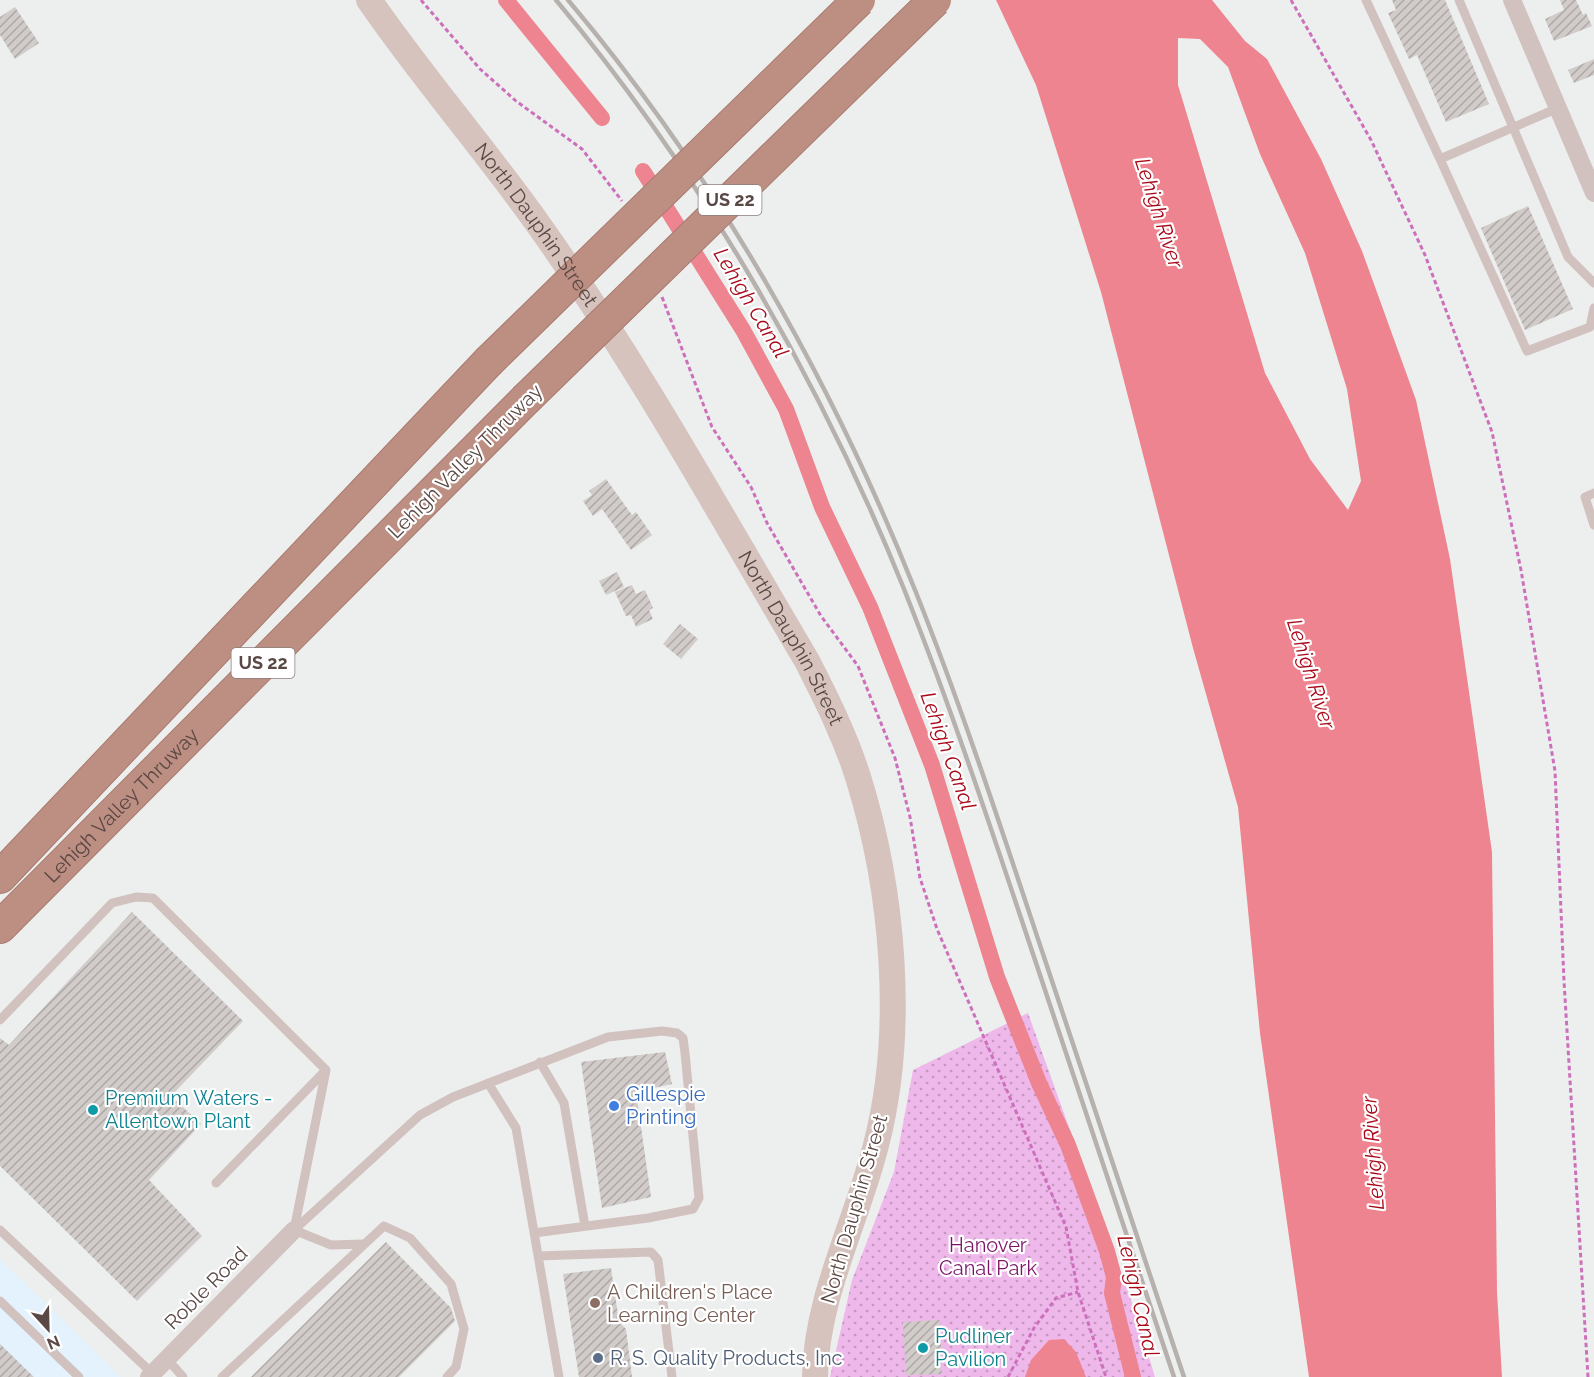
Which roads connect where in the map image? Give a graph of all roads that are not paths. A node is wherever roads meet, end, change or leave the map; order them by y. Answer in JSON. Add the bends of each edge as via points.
{"nodes":[{"id":1,"x":369,"y":0,"type":"edge"},
{"id":2,"x":859,"y":0,"type":"edge"},
{"id":3,"x":934,"y":0,"type":"edge"},
{"id":4,"x":1366,"y":0,"type":"edge"},
{"id":5,"x":1460,"y":0,"type":"edge"},
{"id":6,"x":1512,"y":0,"type":"edge"},
{"id":7,"x":1558,"y":108,"type":"junction"},
{"id":8,"x":1513,"y":128,"type":"junction"},
{"id":9,"x":1440,"y":159,"type":"junction"},
{"id":10,"x":1594,"y":193,"type":"edge"},
{"id":11,"x":1594,"y":282,"type":"edge"},
{"id":12,"x":1594,"y":309,"type":"edge"},
{"id":13,"x":1594,"y":493,"type":"edge"},
{"id":14,"x":1594,"y":525,"type":"edge"},
{"id":15,"x":0,"y":877,"type":"edge"},
{"id":16,"x":0,"y":927,"type":"edge"},
{"id":17,"x":0,"y":1020,"type":"edge"},
{"id":18,"x":540,"y":1062,"type":"junction"},
{"id":19,"x":326,"y":1070,"type":"junction"},
{"id":20,"x":488,"y":1083,"type":"junction"},
{"id":21,"x":216,"y":1183,"type":"dead end"},
{"id":22,"x":585,"y":1226,"type":"junction"},
{"id":23,"x":0,"y":1230,"type":"edge"},
{"id":24,"x":294,"y":1230,"type":"junction"},
{"id":25,"x":534,"y":1233,"type":"junction"},
{"id":26,"x":363,"y":1244,"type":"junction"},
{"id":27,"x":538,"y":1256,"type":"junction"},
{"id":28,"x":0,"y":1301,"type":"edge"},
{"id":29,"x":167,"y":1359,"type":"junction"},
{"id":30,"x":151,"y":1375,"type":"edge"},
{"id":31,"x":79,"y":1377,"type":"edge"},
{"id":32,"x":183,"y":1377,"type":"edge"},
{"id":33,"x":222,"y":1377,"type":"edge"},
{"id":34,"x":447,"y":1377,"type":"edge"},
{"id":35,"x":559,"y":1377,"type":"edge"},
{"id":36,"x":672,"y":1377,"type":"edge"},
{"id":37,"x":815,"y":1377,"type":"edge"}],
"edges":[{"from":1,"to":37,"type":"street","name":"North Dauphin Street","via":[[412,62],[533,216],[628,361],[807,660],[858,775],[879,860],[885,906],[892,1037],[877,1143],[825,1305]]},
{"from":2,"to":15,"type":"highway","name":"Lehigh Valley Thruway","number":"US 22","bridge":true,"via":[[488,362]]},
{"from":3,"to":16,"type":"highway","name":"Lehigh Valley Thruway","number":"US 22","bridge":true,"via":[[525,400]]},
{"from":4,"to":9,"type":"lane"},
{"from":5,"to":8,"type":"lane"},
{"from":6,"to":7,"type":"street"},
{"from":7,"to":8,"type":"lane"},
{"from":7,"to":10,"type":"street"},
{"from":8,"to":9,"type":"lane"},
{"from":8,"to":11,"type":"lane","via":[[1568,257]]},
{"from":9,"to":12,"type":"lane","via":[[1527,351],[1590,327]]},
{"from":13,"to":14,"type":"lane","via":[[1585,497]]},
{"from":17,"to":19,"type":"lane","via":[[112,903],[136,897],[153,898]]},
{"from":18,"to":20,"type":"lane"},
{"from":18,"to":22,"type":"lane","via":[[564,1103]]},
{"from":18,"to":22,"type":"lane","via":[[608,1037],[631,1033],[662,1031],[683,1038],[699,1198],[693,1209]]},
{"from":19,"to":21,"type":"lane"},
{"from":19,"to":24,"type":"lane"},
{"from":20,"to":24,"type":"lane","via":[[420,1115]]},
{"from":20,"to":25,"type":"lane","via":[[516,1128]]},
{"from":22,"to":25,"type":"lane"},
{"from":23,"to":30,"type":"lane"},
{"from":24,"to":26,"type":"lane","via":[[331,1245]]},
{"from":24,"to":29,"type":"street","name":"Roble Road"},
{"from":25,"to":27,"type":"lane"},
{"from":26,"to":33,"type":"lane"},
{"from":26,"to":34,"type":"lane","via":[[384,1226],[410,1238],[451,1284],[464,1329],[456,1367]]},
{"from":27,"to":35,"type":"lane"},
{"from":27,"to":36,"type":"lane","via":[[651,1252],[658,1260]]},
{"from":28,"to":31,"type":"lane"},
{"from":29,"to":30,"type":"street","name":"Roble Road"},
{"from":29,"to":32,"type":"lane"}]}
